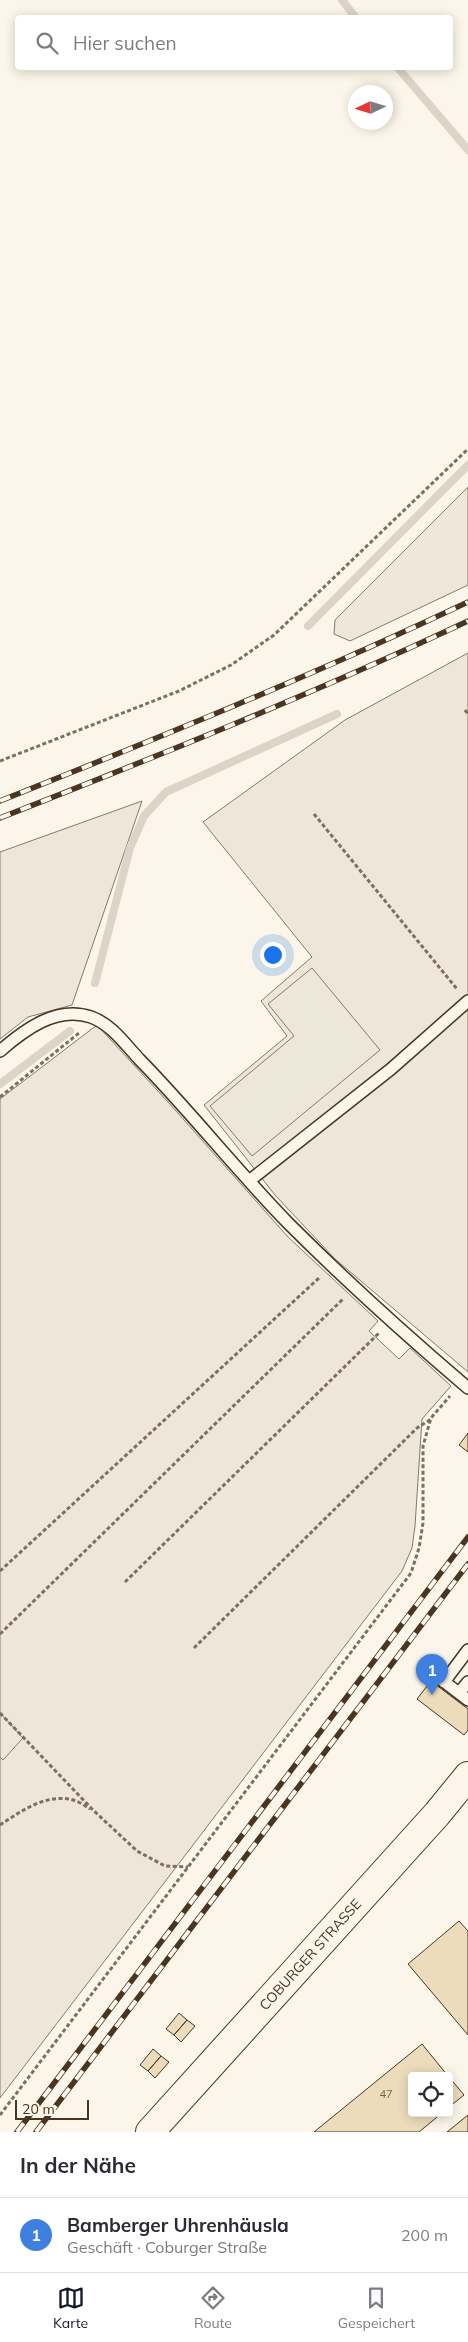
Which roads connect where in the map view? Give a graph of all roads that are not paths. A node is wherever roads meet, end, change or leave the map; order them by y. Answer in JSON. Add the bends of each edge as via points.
{"nodes":[{"id":1,"x":468,"y":1002,"type":"edge"},
{"id":2,"x":0,"y":1051,"type":"edge"},
{"id":3,"x":248,"y":1181,"type":"junction"},
{"id":4,"x":465,"y":1385,"type":"edge"},
{"id":5,"x":468,"y":1650,"type":"edge"},
{"id":6,"x":468,"y":1682,"type":"edge"},
{"id":7,"x":463,"y":1697,"type":"edge"},
{"id":8,"x":468,"y":1776,"type":"edge"},
{"id":9,"x":150,"y":2132,"type":"edge"}],
"edges":[{"from":1,"to":3,"type":"lane","via":[[391,1069]]},
{"from":2,"to":3,"type":"lane","via":[[29,1027],[44,1021],[79,1014],[105,1023],[180,1100]]},
{"from":3,"to":4,"type":"lane","via":[[332,1265]]},
{"from":5,"to":7,"type":"lane","via":[[441,1679]]},
{"from":6,"to":7,"type":"lane"},
{"from":8,"to":9,"type":"street","name":"COBURGER STRASSE"}]}
